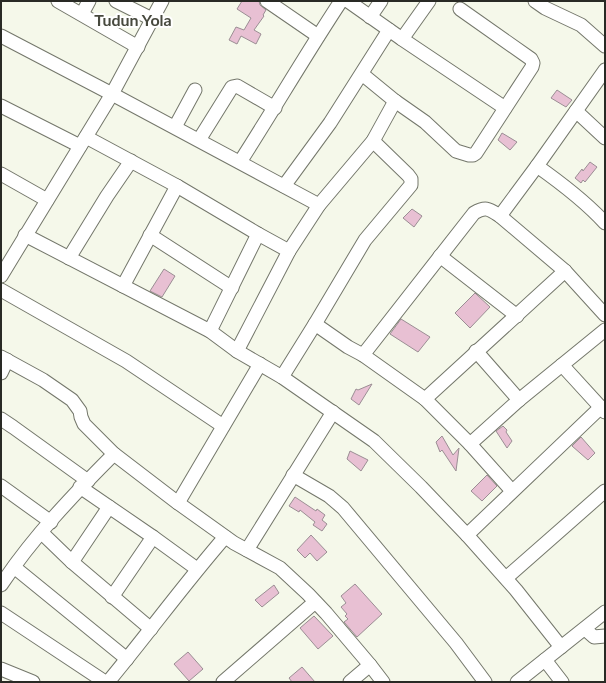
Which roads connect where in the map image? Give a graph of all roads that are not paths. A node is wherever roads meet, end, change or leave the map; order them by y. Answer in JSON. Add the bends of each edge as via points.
{"nodes":[{"id":1,"x":58,"y":1,"type":"edge"},
{"id":2,"x":89,"y":1,"type":"edge"},
{"id":3,"x":116,"y":1,"type":"edge"},
{"id":4,"x":162,"y":1,"type":"edge"},
{"id":5,"x":267,"y":1,"type":"edge"},
{"id":6,"x":341,"y":1,"type":"edge"},
{"id":7,"x":348,"y":1,"type":"edge"},
{"id":8,"x":381,"y":1,"type":"edge"},
{"id":9,"x":429,"y":1,"type":"edge"},
{"id":10,"x":534,"y":1,"type":"edge"},
{"id":11,"x":460,"y":9,"type":"dead end"},
{"id":12,"x":82,"y":14,"type":"junction"},
{"id":13,"x":370,"y":17,"type":"junction"},
{"id":14,"x":152,"y":19,"type":"junction"},
{"id":15,"x":389,"y":30,"type":"junction"},
{"id":16,"x":1,"y":36,"type":"edge"},
{"id":17,"x":318,"y":36,"type":"junction"},
{"id":18,"x":402,"y":39,"type":"junction"},
{"id":19,"x":605,"y":46,"type":"edge"},
{"id":20,"x":138,"y":47,"type":"junction"},
{"id":21,"x":605,"y":70,"type":"edge"},
{"id":22,"x":362,"y":74,"type":"junction"},
{"id":23,"x":195,"y":90,"type":"dead end"},
{"id":24,"x":112,"y":94,"type":"junction"},
{"id":25,"x":395,"y":101,"type":"junction"},
{"id":26,"x":1,"y":106,"type":"edge"},
{"id":27,"x":275,"y":108,"type":"junction"},
{"id":28,"x":506,"y":108,"type":"junction"},
{"id":29,"x":576,"y":111,"type":"junction"},
{"id":30,"x":175,"y":127,"type":"junction"},
{"id":31,"x":605,"y":138,"type":"edge"},
{"id":32,"x":199,"y":140,"type":"junction"},
{"id":33,"x":373,"y":141,"type":"junction"},
{"id":34,"x":83,"y":142,"type":"junction"},
{"id":35,"x":131,"y":161,"type":"junction"},
{"id":36,"x":240,"y":162,"type":"junction"},
{"id":37,"x":537,"y":166,"type":"junction"},
{"id":38,"x":1,"y":174,"type":"edge"},
{"id":39,"x":177,"y":186,"type":"junction"},
{"id":40,"x":284,"y":186,"type":"junction"},
{"id":41,"x":47,"y":200,"type":"junction"},
{"id":42,"x":319,"y":205,"type":"junction"},
{"id":43,"x":500,"y":216,"type":"junction"},
{"id":44,"x":605,"y":223,"type":"edge"},
{"id":45,"x":258,"y":234,"type":"junction"},
{"id":46,"x":26,"y":235,"type":"junction"},
{"id":47,"x":150,"y":235,"type":"junction"},
{"id":48,"x":289,"y":251,"type":"junction"},
{"id":49,"x":440,"y":256,"type":"junction"},
{"id":50,"x":69,"y":258,"type":"junction"},
{"id":51,"x":3,"y":268,"type":"edge"},
{"id":52,"x":565,"y":272,"type":"junction"},
{"id":53,"x":123,"y":286,"type":"junction"},
{"id":54,"x":232,"y":288,"type":"junction"},
{"id":55,"x":1,"y":290,"type":"edge"},
{"id":56,"x":605,"y":315,"type":"edge"},
{"id":57,"x":517,"y":316,"type":"junction"},
{"id":58,"x":315,"y":324,"type":"junction"},
{"id":59,"x":605,"y":330,"type":"edge"},
{"id":60,"x":210,"y":331,"type":"junction"},
{"id":61,"x":236,"y":351,"type":"junction"},
{"id":62,"x":476,"y":351,"type":"junction"},
{"id":63,"x":363,"y":355,"type":"junction"},
{"id":64,"x":4,"y":358,"type":"edge"},
{"id":65,"x":260,"y":364,"type":"junction"},
{"id":66,"x":562,"y":365,"type":"junction"},
{"id":67,"x":1,"y":373,"type":"edge"},
{"id":68,"x":282,"y":377,"type":"junction"},
{"id":69,"x":425,"y":399,"type":"junction"},
{"id":70,"x":519,"y":400,"type":"junction"},
{"id":71,"x":603,"y":409,"type":"edge"},
{"id":72,"x":333,"y":412,"type":"junction"},
{"id":73,"x":1,"y":419,"type":"edge"},
{"id":74,"x":223,"y":426,"type":"junction"},
{"id":75,"x":470,"y":444,"type":"junction"},
{"id":76,"x":114,"y":454,"type":"junction"},
{"id":77,"x":293,"y":475,"type":"junction"},
{"id":78,"x":84,"y":484,"type":"junction"},
{"id":79,"x":1,"y":486,"type":"edge"},
{"id":80,"x":512,"y":491,"type":"junction"},
{"id":81,"x":605,"y":491,"type":"edge"},
{"id":82,"x":178,"y":503,"type":"junction"},
{"id":83,"x":109,"y":507,"type":"junction"},
{"id":84,"x":51,"y":522,"type":"junction"},
{"id":85,"x":42,"y":533,"type":"junction"},
{"id":86,"x":467,"y":535,"type":"junction"},
{"id":87,"x":153,"y":537,"type":"junction"},
{"id":88,"x":225,"y":537,"type":"junction"},
{"id":89,"x":247,"y":550,"type":"junction"},
{"id":90,"x":72,"y":562,"type":"junction"},
{"id":91,"x":14,"y":567,"type":"junction"},
{"id":92,"x":197,"y":569,"type":"junction"},
{"id":93,"x":506,"y":578,"type":"junction"},
{"id":94,"x":1,"y":586,"type":"edge"},
{"id":95,"x":112,"y":597,"type":"junction"},
{"id":96,"x":315,"y":602,"type":"junction"},
{"id":97,"x":605,"y":612,"type":"edge"},
{"id":98,"x":1,"y":613,"type":"edge"},
{"id":99,"x":151,"y":629,"type":"junction"},
{"id":100,"x":585,"y":629,"type":"junction"},
{"id":101,"x":605,"y":636,"type":"edge"},
{"id":102,"x":561,"y":647,"type":"junction"},
{"id":103,"x":127,"y":658,"type":"junction"},
{"id":104,"x":545,"y":660,"type":"junction"},
{"id":105,"x":370,"y":664,"type":"junction"},
{"id":106,"x":1,"y":669,"type":"edge"},
{"id":107,"x":33,"y":682,"type":"edge"},
{"id":108,"x":106,"y":682,"type":"edge"},
{"id":109,"x":223,"y":682,"type":"edge"},
{"id":110,"x":350,"y":682,"type":"edge"},
{"id":111,"x":383,"y":682,"type":"edge"},
{"id":112,"x":485,"y":682,"type":"edge"},
{"id":113,"x":517,"y":682,"type":"edge"},
{"id":114,"x":562,"y":682,"type":"edge"}],
"edges":[{"from":1,"to":12,"type":"street"},
{"from":2,"to":12,"type":"street"},
{"from":3,"to":14,"type":"street"},
{"from":4,"to":14,"type":"street"},
{"from":5,"to":17,"type":"street"},
{"from":6,"to":17,"type":"street"},
{"from":7,"to":13,"type":"street"},
{"from":8,"to":13,"type":"street"},
{"from":9,"to":18,"type":"street"},
{"from":10,"to":19,"type":"street","via":[[581,25]]},
{"from":11,"to":28,"type":"street","via":[[531,59],[533,63]]},
{"from":12,"to":20,"type":"street"},
{"from":13,"to":15,"type":"street"},
{"from":14,"to":20,"type":"street"},
{"from":15,"to":18,"type":"street"},
{"from":15,"to":22,"type":"street"},
{"from":16,"to":24,"type":"street"},
{"from":17,"to":27,"type":"street"},
{"from":18,"to":28,"type":"street"},
{"from":20,"to":24,"type":"street"},
{"from":21,"to":29,"type":"street"},
{"from":22,"to":25,"type":"street"},
{"from":22,"to":40,"type":"street"},
{"from":23,"to":30,"type":"street"},
{"from":24,"to":30,"type":"street"},
{"from":24,"to":34,"type":"street"},
{"from":25,"to":28,"type":"street","via":[[425,122],[456,151],[469,155],[478,151]]},
{"from":25,"to":33,"type":"street"},
{"from":26,"to":34,"type":"street"},
{"from":27,"to":32,"type":"street","via":[[243,88],[232,88]]},
{"from":27,"to":36,"type":"street"},
{"from":29,"to":31,"type":"street"},
{"from":29,"to":37,"type":"street"},
{"from":30,"to":32,"type":"street"},
{"from":32,"to":36,"type":"street"},
{"from":33,"to":42,"type":"street"},
{"from":33,"to":58,"type":"street","via":[[408,175],[411,185],[365,240]]},
{"from":34,"to":35,"type":"street"},
{"from":34,"to":41,"type":"street"},
{"from":35,"to":39,"type":"street"},
{"from":35,"to":50,"type":"street"},
{"from":36,"to":40,"type":"street"},
{"from":37,"to":43,"type":"street"},
{"from":37,"to":44,"type":"street","via":[[595,212]]},
{"from":38,"to":41,"type":"street"},
{"from":39,"to":45,"type":"street"},
{"from":39,"to":47,"type":"street"},
{"from":40,"to":42,"type":"street"},
{"from":41,"to":46,"type":"street"},
{"from":42,"to":48,"type":"street"},
{"from":43,"to":49,"type":"street","via":[[489,209],[481,209],[474,213]]},
{"from":43,"to":52,"type":"street"},
{"from":45,"to":48,"type":"street"},
{"from":45,"to":54,"type":"street"},
{"from":46,"to":50,"type":"street"},
{"from":46,"to":51,"type":"street"},
{"from":47,"to":53,"type":"street"},
{"from":47,"to":54,"type":"street"},
{"from":48,"to":61,"type":"street"},
{"from":49,"to":57,"type":"street"},
{"from":49,"to":63,"type":"street"},
{"from":50,"to":53,"type":"street"},
{"from":52,"to":56,"type":"street"},
{"from":52,"to":57,"type":"street"},
{"from":53,"to":60,"type":"street"},
{"from":54,"to":60,"type":"street"},
{"from":55,"to":74,"type":"street","via":[[126,361]]},
{"from":57,"to":62,"type":"street"},
{"from":58,"to":63,"type":"street"},
{"from":58,"to":68,"type":"street"},
{"from":59,"to":66,"type":"street"},
{"from":60,"to":61,"type":"street"},
{"from":61,"to":65,"type":"street"},
{"from":62,"to":69,"type":"street"},
{"from":62,"to":70,"type":"street"},
{"from":63,"to":69,"type":"street"},
{"from":64,"to":67,"type":"street"},
{"from":64,"to":76,"type":"street","via":[[72,400],[80,411],[84,424]]},
{"from":65,"to":68,"type":"street"},
{"from":65,"to":74,"type":"street"},
{"from":66,"to":70,"type":"street"},
{"from":66,"to":71,"type":"street"},
{"from":68,"to":72,"type":"street"},
{"from":69,"to":75,"type":"street"},
{"from":70,"to":75,"type":"street"},
{"from":71,"to":80,"type":"street"},
{"from":72,"to":77,"type":"street"},
{"from":72,"to":86,"type":"street","via":[[374,441]]},
{"from":73,"to":78,"type":"street"},
{"from":74,"to":82,"type":"street"},
{"from":75,"to":80,"type":"street"},
{"from":76,"to":78,"type":"street"},
{"from":76,"to":82,"type":"street"},
{"from":77,"to":89,"type":"street"},
{"from":77,"to":112,"type":"street","via":[[329,496],[343,508],[456,643]]},
{"from":78,"to":83,"type":"street"},
{"from":78,"to":84,"type":"street"},
{"from":79,"to":84,"type":"street"},
{"from":80,"to":86,"type":"street"},
{"from":81,"to":93,"type":"street"},
{"from":82,"to":88,"type":"street"},
{"from":83,"to":87,"type":"street"},
{"from":83,"to":90,"type":"street"},
{"from":84,"to":85,"type":"street"},
{"from":85,"to":90,"type":"street"},
{"from":85,"to":91,"type":"street"},
{"from":86,"to":93,"type":"street"},
{"from":87,"to":92,"type":"street"},
{"from":87,"to":95,"type":"street"},
{"from":88,"to":89,"type":"street"},
{"from":88,"to":92,"type":"street"},
{"from":89,"to":96,"type":"street","via":[[280,568]]},
{"from":90,"to":95,"type":"street"},
{"from":91,"to":94,"type":"street"},
{"from":91,"to":103,"type":"street"},
{"from":92,"to":99,"type":"street"},
{"from":93,"to":102,"type":"street"},
{"from":95,"to":99,"type":"street"},
{"from":96,"to":105,"type":"street"},
{"from":96,"to":109,"type":"street"},
{"from":97,"to":100,"type":"street"},
{"from":98,"to":108,"type":"street"},
{"from":99,"to":103,"type":"street"},
{"from":100,"to":101,"type":"street","via":[[594,637]]},
{"from":100,"to":102,"type":"street"},
{"from":102,"to":104,"type":"street"},
{"from":103,"to":108,"type":"street"},
{"from":104,"to":113,"type":"street"},
{"from":104,"to":114,"type":"street"},
{"from":105,"to":110,"type":"street"},
{"from":105,"to":111,"type":"street"},
{"from":106,"to":107,"type":"street"}]}
